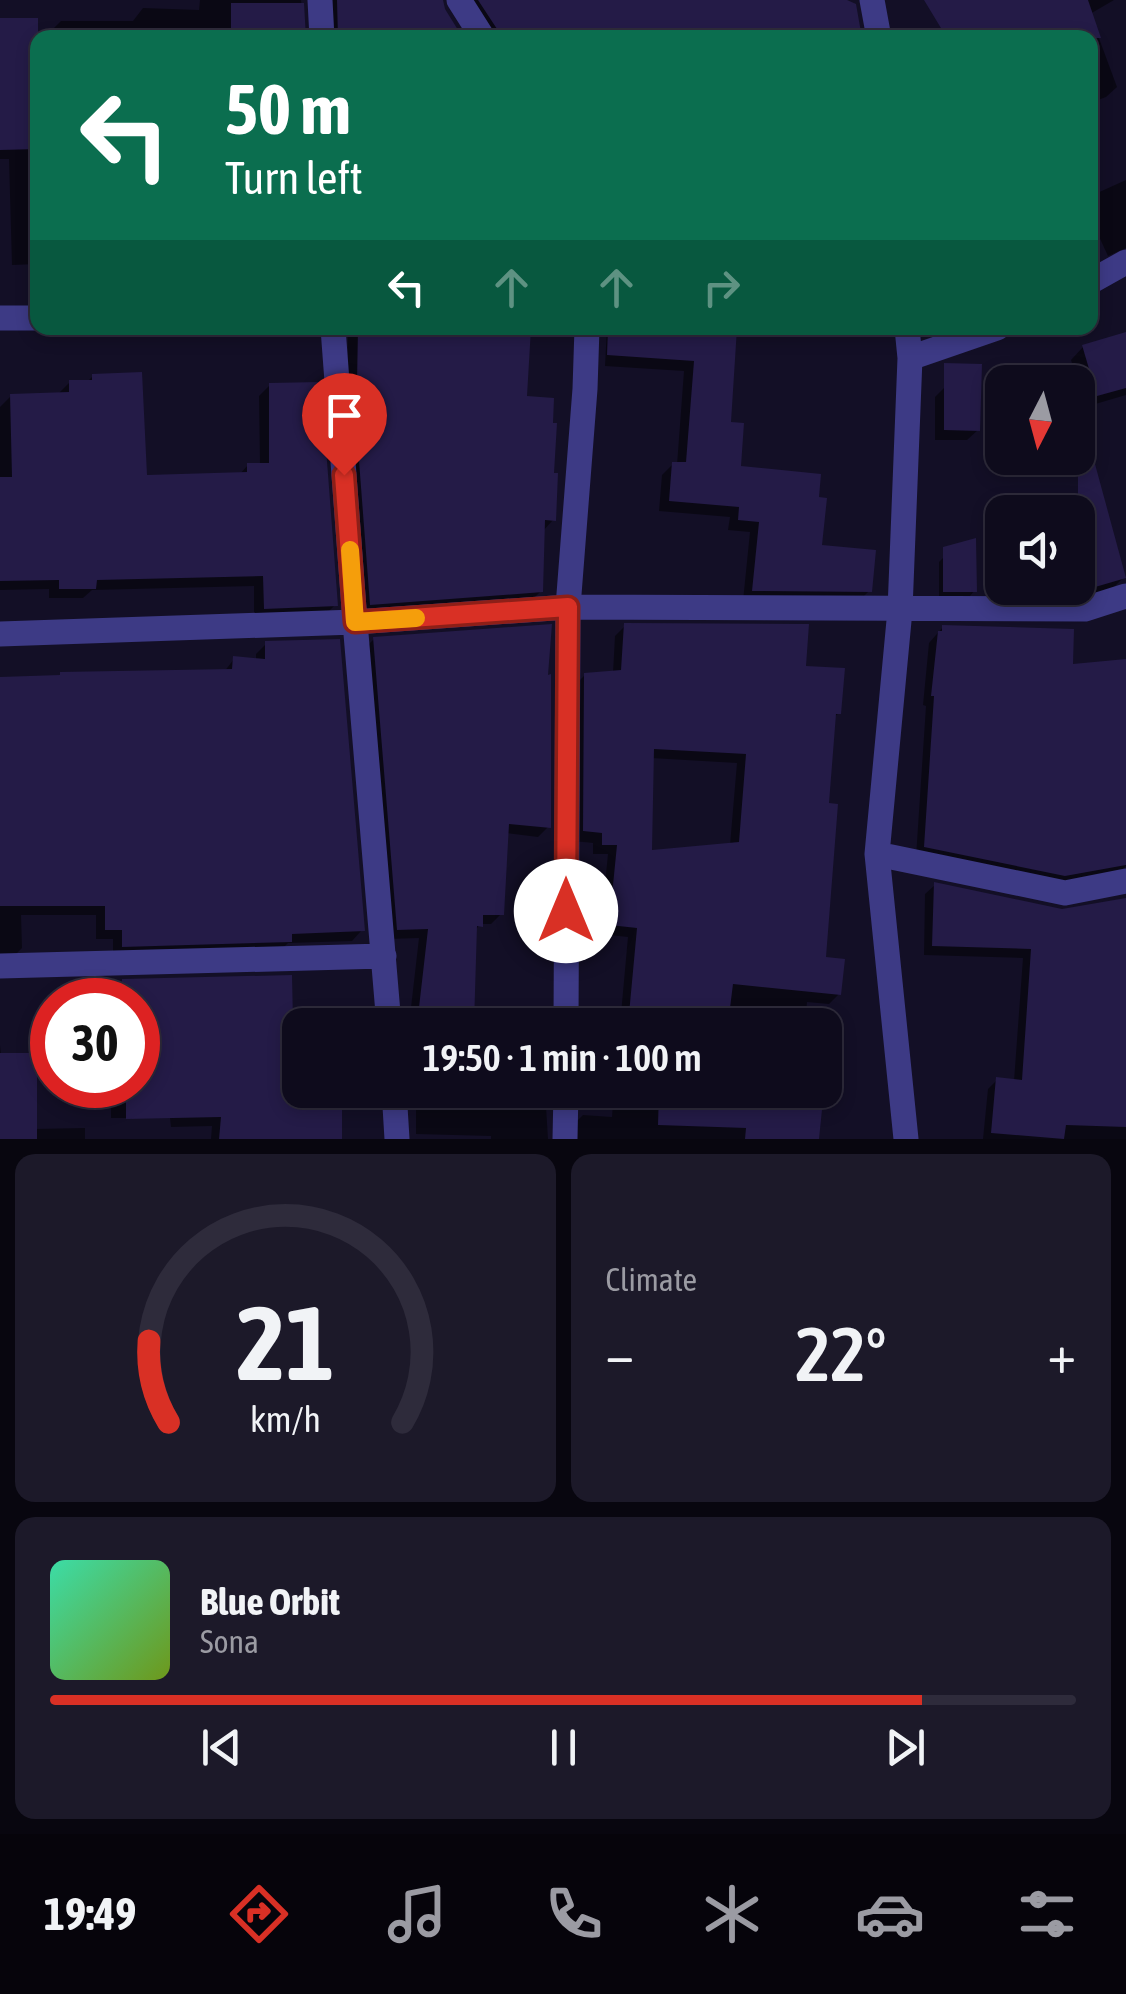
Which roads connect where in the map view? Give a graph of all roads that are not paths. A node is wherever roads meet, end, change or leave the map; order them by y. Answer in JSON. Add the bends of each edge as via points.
{"nodes":[{"id":1,"x":320,"y":0,"type":"edge"},
{"id":2,"x":459,"y":0,"type":"edge"},
{"id":3,"x":872,"y":0,"type":"edge"},
{"id":4,"x":322,"y":30,"type":"edge"},
{"id":5,"x":478,"y":30,"type":"edge"},
{"id":6,"x":878,"y":30,"type":"edge"},
{"id":7,"x":1126,"y":262,"type":"edge"},
{"id":8,"x":1098,"y":278,"type":"edge"},
{"id":9,"x":0,"y":318,"type":"edge"},
{"id":10,"x":30,"y":318,"type":"edge"},
{"id":11,"x":334,"y":335,"type":"edge"},
{"id":12,"x":587,"y":335,"type":"edge"},
{"id":13,"x":908,"y":335,"type":"edge"},
{"id":14,"x":977,"y":335,"type":"edge"},
{"id":15,"x":910,"y":358,"type":"junction"},
{"id":16,"x":1126,"y":596,"type":"edge"},
{"id":17,"x":568,"y":607,"type":"junction"},
{"id":18,"x":900,"y":610,"type":"junction"},
{"id":19,"x":355,"y":622,"type":"junction"},
{"id":20,"x":0,"y":634,"type":"edge"},
{"id":21,"x":877,"y":854,"type":"junction"},
{"id":22,"x":1126,"y":880,"type":"edge"},
{"id":23,"x":384,"y":956,"type":"junction"},
{"id":24,"x":0,"y":966,"type":"edge"},
{"id":25,"x":388,"y":1008,"type":"edge"},
{"id":26,"x":566,"y":1008,"type":"edge"},
{"id":27,"x":395,"y":1108,"type":"edge"},
{"id":28,"x":566,"y":1108,"type":"edge"},
{"id":29,"x":397,"y":1139,"type":"edge"},
{"id":30,"x":565,"y":1139,"type":"edge"},
{"id":31,"x":906,"y":1139,"type":"edge"}],
"edges":[{"from":1,"to":4,"type":"street"},
{"from":2,"to":5,"type":"street"},
{"from":3,"to":6,"type":"street"},
{"from":7,"to":8,"type":"street"},
{"from":9,"to":10,"type":"street"},
{"from":11,"to":19,"type":"street"},
{"from":12,"to":17,"type":"street"},
{"from":13,"to":15,"type":"street"},
{"from":14,"to":15,"type":"street"},
{"from":15,"to":18,"type":"street"},
{"from":16,"to":18,"type":"street","via":[[1085,609]]},
{"from":17,"to":18,"type":"street"},
{"from":17,"to":19,"type":"street"},
{"from":17,"to":26,"type":"street"},
{"from":18,"to":21,"type":"street"},
{"from":19,"to":20,"type":"street"},
{"from":19,"to":23,"type":"street"},
{"from":21,"to":22,"type":"street","via":[[1066,892]]},
{"from":21,"to":31,"type":"street"},
{"from":23,"to":24,"type":"street"},
{"from":23,"to":25,"type":"street"},
{"from":27,"to":29,"type":"street"},
{"from":28,"to":30,"type":"street"}]}
